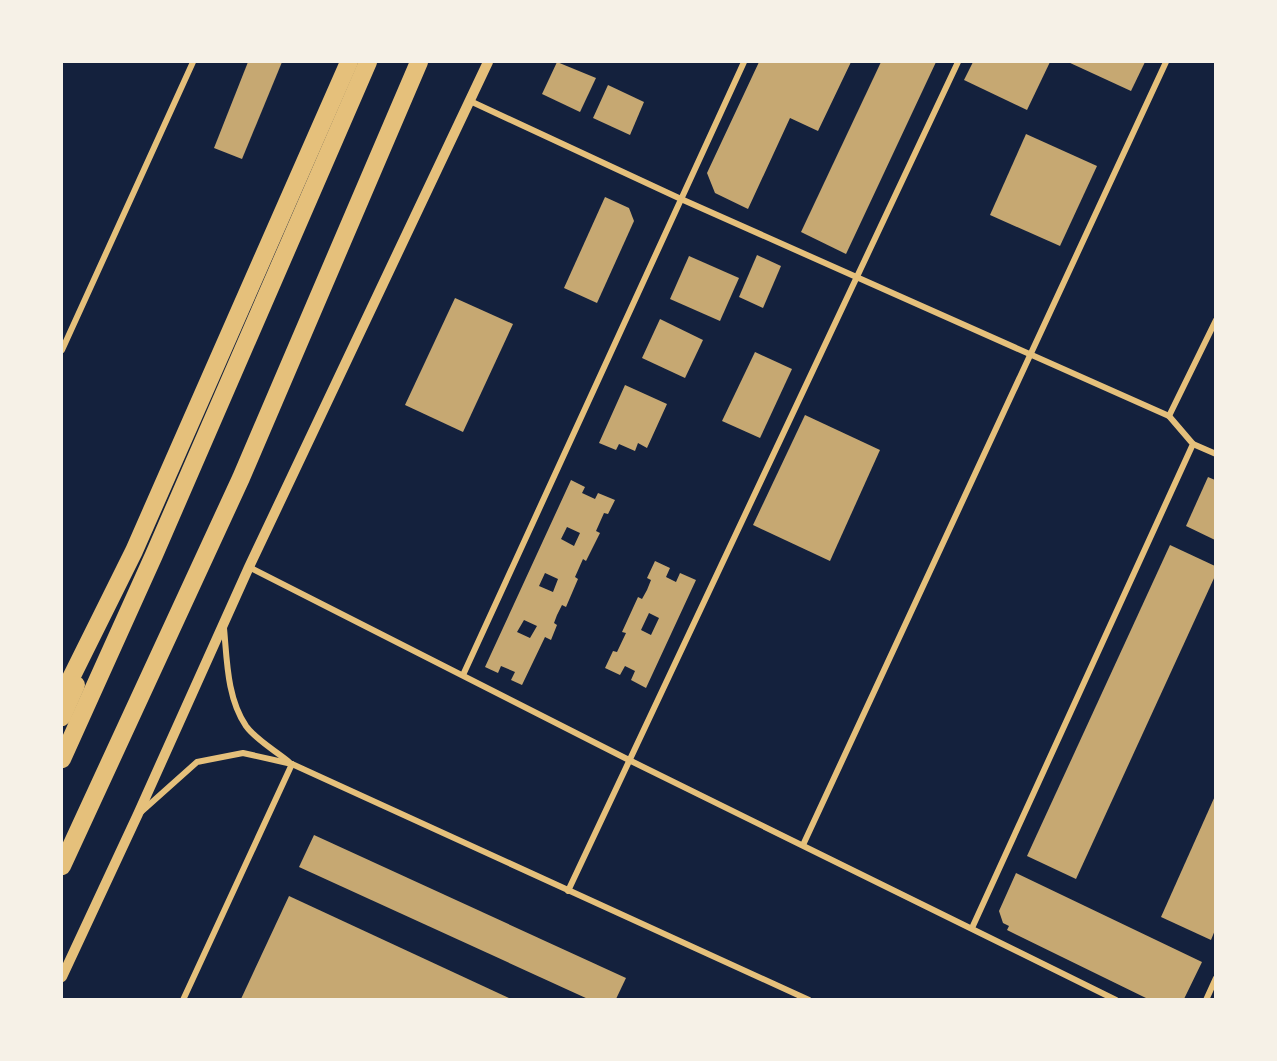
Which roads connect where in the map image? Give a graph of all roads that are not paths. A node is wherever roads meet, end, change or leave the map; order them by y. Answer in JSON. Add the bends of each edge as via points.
{"nodes":[{"id":1,"x":194,"y":62,"type":"edge"},
{"id":2,"x":349,"y":62,"type":"edge"},
{"id":3,"x":368,"y":62,"type":"edge"},
{"id":4,"x":419,"y":62,"type":"edge"},
{"id":5,"x":488,"y":62,"type":"edge"},
{"id":6,"x":744,"y":62,"type":"edge"},
{"id":7,"x":958,"y":62,"type":"edge"},
{"id":8,"x":1166,"y":62,"type":"edge"},
{"id":9,"x":470,"y":101,"type":"junction"},
{"id":10,"x":681,"y":199,"type":"junction"},
{"id":11,"x":858,"y":278,"type":"junction"},
{"id":12,"x":1215,"y":320,"type":"edge"},
{"id":13,"x":62,"y":350,"type":"edge"},
{"id":14,"x":1030,"y":354,"type":"junction"},
{"id":15,"x":1169,"y":416,"type":"junction"},
{"id":16,"x":1193,"y":444,"type":"junction"},
{"id":17,"x":1215,"y":454,"type":"edge"},
{"id":18,"x":134,"y":551,"type":"junction"},
{"id":19,"x":249,"y":567,"type":"junction"},
{"id":20,"x":224,"y":623,"type":"junction"},
{"id":21,"x":463,"y":675,"type":"junction"},
{"id":22,"x":62,"y":696,"type":"edge"},
{"id":23,"x":62,"y":717,"type":"edge"},
{"id":24,"x":62,"y":759,"type":"edge"},
{"id":25,"x":628,"y":760,"type":"junction"},
{"id":26,"x":292,"y":764,"type":"junction"},
{"id":27,"x":138,"y":814,"type":"junction"},
{"id":28,"x":803,"y":845,"type":"junction"},
{"id":29,"x":62,"y":866,"type":"edge"},
{"id":30,"x":568,"y":891,"type":"junction"},
{"id":31,"x":972,"y":928,"type":"junction"},
{"id":32,"x":62,"y":977,"type":"edge"},
{"id":33,"x":1215,"y":978,"type":"edge"},
{"id":34,"x":183,"y":999,"type":"edge"},
{"id":35,"x":809,"y":999,"type":"edge"},
{"id":36,"x":1116,"y":999,"type":"edge"},
{"id":37,"x":1206,"y":999,"type":"edge"}],
"edges":[{"from":1,"to":13,"type":"street"},
{"from":2,"to":18,"type":"highway"},
{"from":3,"to":24,"type":"highway"},
{"from":4,"to":29,"type":"highway","via":[[241,478]]},
{"from":5,"to":9,"type":"street"},
{"from":6,"to":10,"type":"street"},
{"from":7,"to":11,"type":"street"},
{"from":8,"to":14,"type":"street"},
{"from":9,"to":10,"type":"street"},
{"from":9,"to":19,"type":"street"},
{"from":10,"to":11,"type":"street"},
{"from":10,"to":21,"type":"street"},
{"from":11,"to":14,"type":"street"},
{"from":11,"to":25,"type":"street"},
{"from":12,"to":15,"type":"street"},
{"from":14,"to":15,"type":"street"},
{"from":14,"to":28,"type":"street"},
{"from":15,"to":16,"type":"street"},
{"from":16,"to":17,"type":"street"},
{"from":16,"to":31,"type":"street"},
{"from":18,"to":22,"type":"highway"},
{"from":18,"to":23,"type":"highway"},
{"from":19,"to":20,"type":"street"},
{"from":19,"to":21,"type":"street"},
{"from":20,"to":26,"type":"street","via":[[228,675],[235,703],[247,727]]},
{"from":20,"to":27,"type":"street"},
{"from":21,"to":25,"type":"street"},
{"from":25,"to":28,"type":"street"},
{"from":25,"to":30,"type":"street"},
{"from":26,"to":27,"type":"street","via":[[243,753],[197,762]]},
{"from":26,"to":30,"type":"street"},
{"from":26,"to":34,"type":"street"},
{"from":27,"to":32,"type":"street"},
{"from":28,"to":31,"type":"street"},
{"from":30,"to":35,"type":"street"},
{"from":31,"to":36,"type":"street"},
{"from":33,"to":37,"type":"street"}]}
